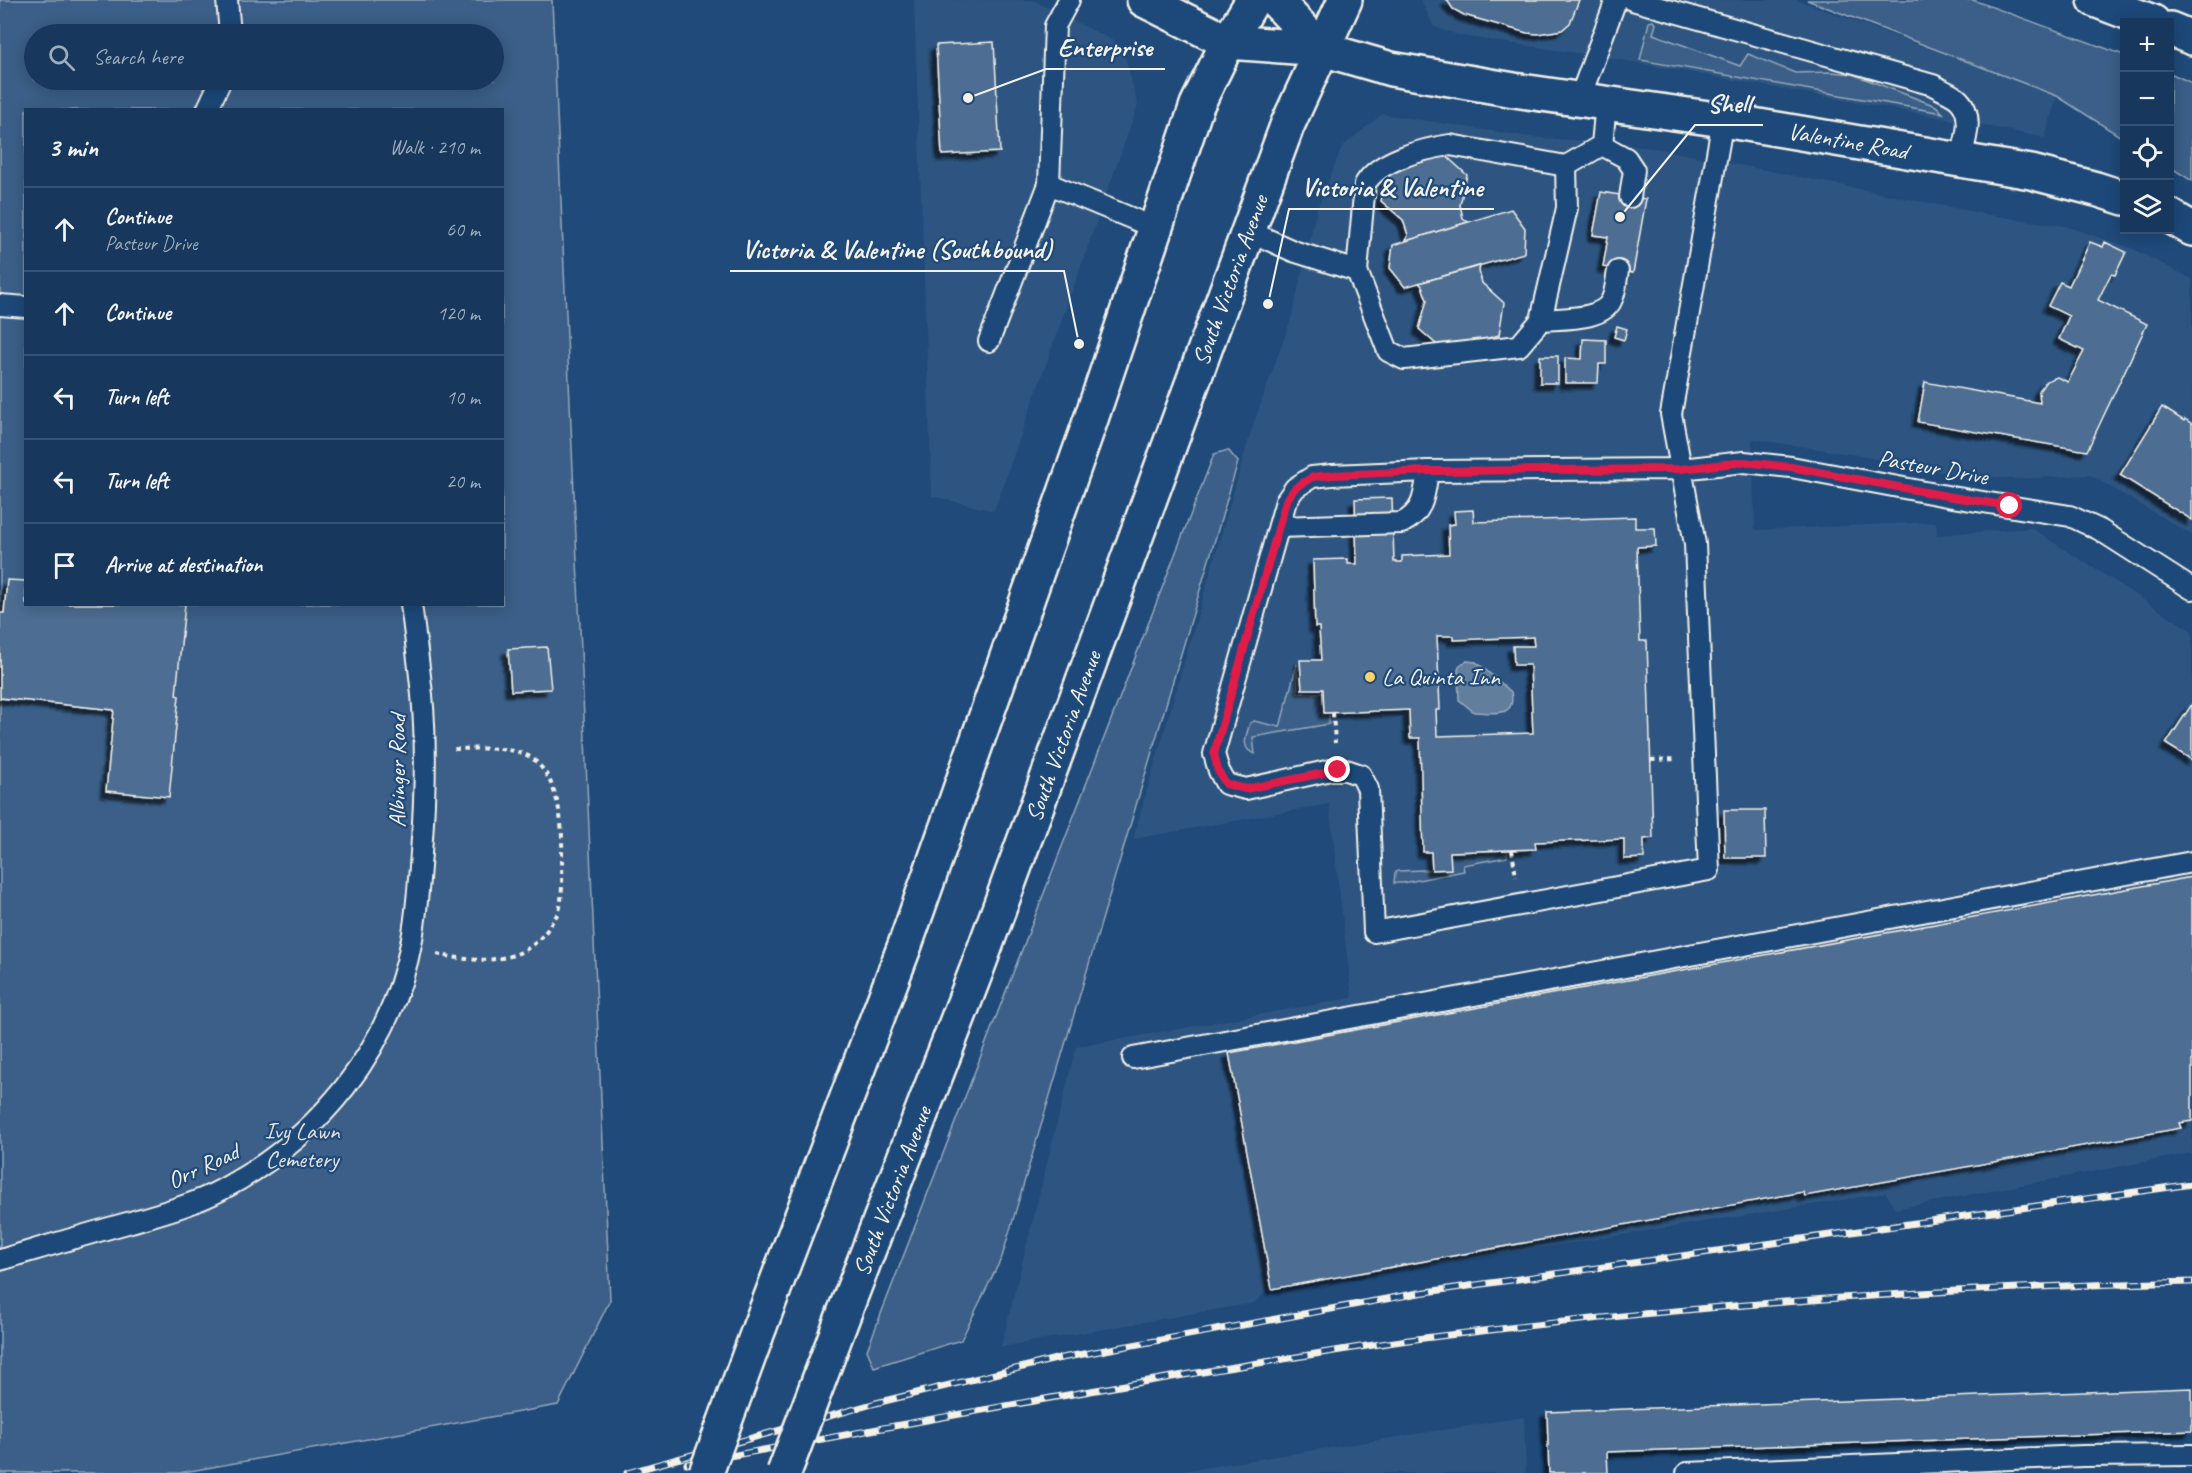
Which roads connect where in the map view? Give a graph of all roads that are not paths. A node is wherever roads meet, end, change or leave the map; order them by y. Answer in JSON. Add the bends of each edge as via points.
{"nodes":[{"id":1,"x":227,"y":0,"type":"edge"},
{"id":2,"x":1069,"y":0,"type":"edge"},
{"id":3,"x":1144,"y":0,"type":"edge"},
{"id":4,"x":1253,"y":0,"type":"edge"},
{"id":5,"x":1275,"y":0,"type":"edge"},
{"id":6,"x":1345,"y":0,"type":"edge"},
{"id":7,"x":1616,"y":0,"type":"edge"},
{"id":8,"x":1632,"y":0,"type":"edge"},
{"id":9,"x":2095,"y":0,"type":"edge"},
{"id":10,"x":2142,"y":18,"type":"edge"},
{"id":11,"x":229,"y":24,"type":"edge"},
{"id":12,"x":2174,"y":31,"type":"edge"},
{"id":13,"x":2192,"y":38,"type":"edge"},
{"id":14,"x":1228,"y":42,"type":"junction"},
{"id":15,"x":1322,"y":49,"type":"junction"},
{"id":16,"x":216,"y":90,"type":"edge"},
{"id":17,"x":1592,"y":102,"type":"junction"},
{"id":18,"x":208,"y":108,"type":"edge"},
{"id":19,"x":1723,"y":120,"type":"junction"},
{"id":20,"x":1602,"y":145,"type":"junction"},
{"id":21,"x":1960,"y":161,"type":"junction"},
{"id":22,"x":1566,"y":166,"type":"junction"},
{"id":23,"x":1049,"y":184,"type":"junction"},
{"id":24,"x":1630,"y":196,"type":"dead end"},
{"id":25,"x":2120,"y":197,"type":"edge"},
{"id":26,"x":2174,"y":219,"type":"edge"},
{"id":27,"x":1155,"y":228,"type":"junction"},
{"id":28,"x":2192,"y":229,"type":"edge"},
{"id":29,"x":1249,"y":231,"type":"junction"},
{"id":30,"x":1357,"y":271,"type":"junction"},
{"id":31,"x":1618,"y":271,"type":"dead end"},
{"id":32,"x":0,"y":305,"type":"edge"},
{"id":33,"x":24,"y":307,"type":"edge"},
{"id":34,"x":1541,"y":320,"type":"junction"},
{"id":35,"x":989,"y":342,"type":"dead end"},
{"id":36,"x":1681,"y":469,"type":"junction"},
{"id":37,"x":1428,"y":471,"type":"junction"},
{"id":38,"x":1279,"y":526,"type":"junction"},
{"id":39,"x":2192,"y":589,"type":"edge"},
{"id":40,"x":411,"y":606,"type":"edge"},
{"id":41,"x":2192,"y":862,"type":"edge"},
{"id":42,"x":411,"y":943,"type":"joint"},
{"id":43,"x":1133,"y":1058,"type":"dead end"},
{"id":44,"x":0,"y":1260,"type":"edge"},
{"id":45,"x":2192,"y":1455,"type":"edge"},
{"id":46,"x":2084,"y":1465,"type":"edge"},
{"id":47,"x":706,"y":1473,"type":"edge"},
{"id":48,"x":784,"y":1473,"type":"edge"},
{"id":49,"x":1687,"y":1473,"type":"edge"}],
"edges":[{"from":1,"to":11,"type":"lane"},
{"from":2,"to":23,"type":"lane","via":[[1055,26]]},
{"from":3,"to":14,"type":"main road","name":"Valentine Road"},
{"from":4,"to":14,"type":"main road"},
{"from":5,"to":15,"type":"main road"},
{"from":6,"to":15,"type":"main road","name":"South Victoria Avenue"},
{"from":7,"to":17,"type":"lane"},
{"from":8,"to":21,"type":"lane","via":[[1933,86],[1959,100],[1967,114]]},
{"from":9,"to":10,"type":"main road"},
{"from":12,"to":13,"type":"main road"},
{"from":14,"to":15,"type":"main road","name":"Valentine Road"},
{"from":14,"to":27,"type":"main road","via":[[1197,105]]},
{"from":15,"to":17,"type":"main road","name":"Valentine Road","via":[[1391,69]]},
{"from":15,"to":29,"type":"main road","name":"South Victoria Avenue","via":[[1287,126]]},
{"from":16,"to":18,"type":"lane"},
{"from":17,"to":19,"type":"main road","name":"Valentine Road"},
{"from":17,"to":20,"type":"lane"},
{"from":19,"to":21,"type":"main road","name":"Valentine Road"},
{"from":19,"to":36,"type":"lane","via":[[1671,414]]},
{"from":20,"to":22,"type":"lane"},
{"from":20,"to":24,"type":"lane","via":[[1626,158],[1634,170]]},
{"from":21,"to":25,"type":"main road","name":"Valentine Road","via":[[2031,172]]},
{"from":22,"to":30,"type":"lane","via":[[1450,145],[1382,166],[1365,184]]},
{"from":22,"to":34,"type":"lane","via":[[1567,208]]},
{"from":23,"to":27,"type":"lane"},
{"from":23,"to":35,"type":"lane"},
{"from":26,"to":28,"type":"main road"},
{"from":27,"to":47,"type":"main road","bridge":true,"via":[[905,945]]},
{"from":29,"to":30,"type":"lane","via":[[1293,251]]},
{"from":29,"to":48,"type":"main road","name":"South Victoria Avenue","bridge":true,"via":[[977,969]]},
{"from":30,"to":34,"type":"lane","via":[[1388,351],[1404,359],[1519,346]]},
{"from":31,"to":34,"type":"lane","via":[[1612,301],[1605,310]]},
{"from":32,"to":33,"type":"lane"},
{"from":36,"to":37,"type":"lane","name":"Pasteur Drive"},
{"from":36,"to":38,"type":"lane","name":"Pasteur Drive","via":[[1695,544],[1709,870],[1374,932],[1368,789],[1361,774],[1331,770],[1246,789],[1226,784],[1214,754]]},
{"from":36,"to":39,"type":"lane","name":"Pasteur Drive","via":[[1744,462],[1791,467],[2070,516],[2100,530]]},
{"from":37,"to":38,"type":"lane","name":"Pasteur Drive","via":[[1312,477],[1295,488],[1286,501]]},
{"from":37,"to":38,"type":"lane","via":[[1422,504],[1414,517],[1402,523]]},
{"from":40,"to":42,"type":"lane","name":"Albinger Road","via":[[422,696],[425,797]]},
{"from":41,"to":43,"type":"lane"},
{"from":42,"to":44,"type":"lane","name":"Orr Road","via":[[403,978],[369,1053],[346,1088],[288,1147],[255,1171],[190,1203]]},
{"from":45,"to":46,"type":"lane"},
{"from":46,"to":49,"type":"lane"}]}
